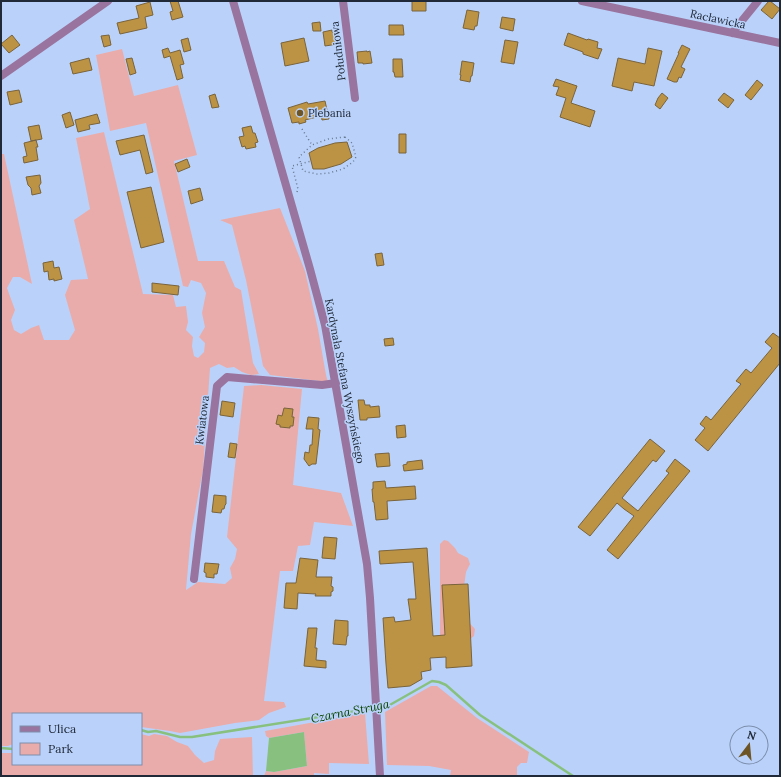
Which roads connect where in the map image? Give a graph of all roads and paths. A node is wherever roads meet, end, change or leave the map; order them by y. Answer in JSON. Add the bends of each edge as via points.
{"nodes":[{"id":1,"x":108,"y":1,"type":"edge"},
{"id":2,"x":233,"y":1,"type":"edge"},
{"id":3,"x":343,"y":1,"type":"edge"},
{"id":4,"x":582,"y":1,"type":"edge"},
{"id":5,"x":758,"y":1,"type":"edge"},
{"id":6,"x":732,"y":33,"type":"junction"},
{"id":7,"x":780,"y":43,"type":"edge"},
{"id":8,"x":1,"y":76,"type":"edge"},
{"id":9,"x":355,"y":98,"type":"dead end"},
{"id":10,"x":302,"y":129,"type":"dead end"},
{"id":11,"x":312,"y":145,"type":"junction"},
{"id":12,"x":311,"y":161,"type":"dead end"},
{"id":13,"x":301,"y":164,"type":"junction"},
{"id":14,"x":294,"y":166,"type":"dead end"},
{"id":15,"x":336,"y":383,"type":"junction"},
{"id":16,"x":194,"y":579,"type":"dead end"},
{"id":17,"x":380,"y":776,"type":"edge"}],
"edges":[{"from":1,"to":8,"type":"street"},
{"from":2,"to":15,"type":"street","name":"Kardynała Stefana Wyszyńskiego","via":[[301,224],[326,325]]},
{"from":3,"to":9,"type":"street","name":"Południowa"},
{"from":4,"to":6,"type":"street","name":"Racławicka"},
{"from":5,"to":6,"type":"street"},
{"from":6,"to":7,"type":"street","name":"Racławicka"},
{"from":10,"to":11,"type":"path"},
{"from":11,"to":13,"type":"path","via":[[299,157]]},
{"from":11,"to":13,"type":"path","via":[[328,139],[345,137],[352,142],[356,156],[353,162],[343,169],[329,173],[303,171]]},
{"from":12,"to":13,"type":"path"},
{"from":13,"to":14,"type":"path"},
{"from":15,"to":16,"type":"street","name":"Kwiatowa","via":[[322,385],[227,377],[217,386]]},
{"from":15,"to":17,"type":"street","name":"Kardynała Stefana Wyszyńskiego","via":[[367,564]]}]}
